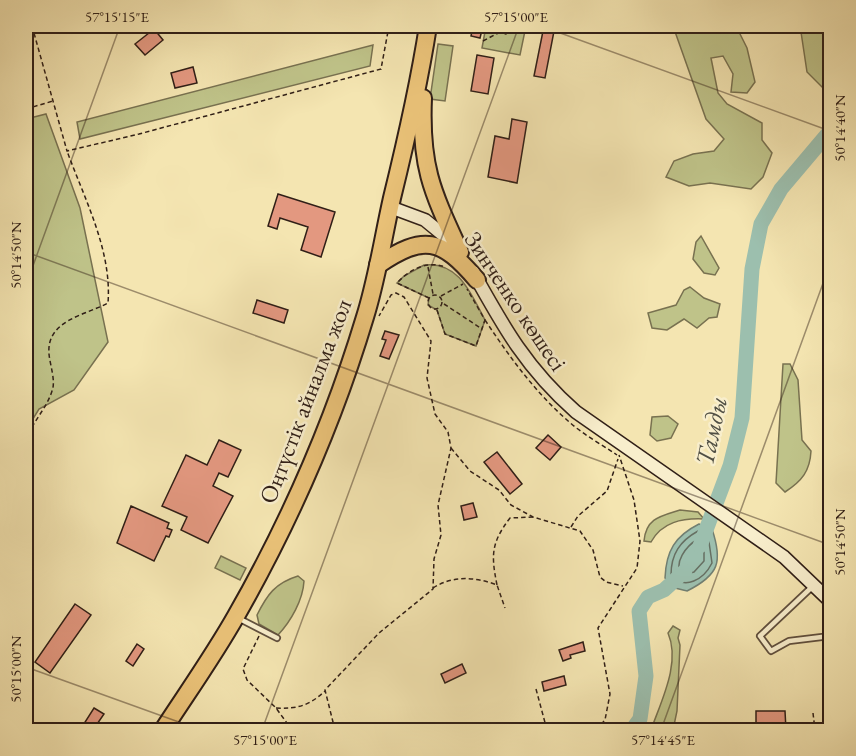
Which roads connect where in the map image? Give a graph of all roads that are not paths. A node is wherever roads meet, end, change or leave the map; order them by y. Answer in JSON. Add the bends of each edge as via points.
{"nodes":[{"id":1,"x":428,"y":26,"type":"edge"},
{"id":2,"x":424,"y":57,"type":"junction"},
{"id":3,"x":390,"y":207,"type":"junction"},
{"id":4,"x":460,"y":252,"type":"junction"},
{"id":5,"x":378,"y":266,"type":"junction"},
{"id":6,"x":477,"y":280,"type":"junction"},
{"id":7,"x":814,"y":584,"type":"junction"},
{"id":8,"x":831,"y":601,"type":"edge"},
{"id":9,"x":236,"y":617,"type":"junction"},
{"id":10,"x":831,"y":636,"type":"edge"},
{"id":11,"x":277,"y":638,"type":"dead end"},
{"id":12,"x":163,"y":730,"type":"edge"}],
"edges":[{"from":1,"to":2,"type":"highway","name":"Оңтүстік айналма жол"},
{"from":2,"to":3,"type":"highway","name":"Оңтүстік айналма жол"},
{"from":2,"to":4,"type":"highway","via":[[422,141],[427,174]]},
{"from":3,"to":4,"type":"main road","name":"Зинченко көшесі","via":[[425,220]]},
{"from":3,"to":5,"type":"highway","name":"Оңтүстік айналма жол"},
{"from":4,"to":6,"type":"main road","name":"Зинченко көшесі"},
{"from":5,"to":6,"type":"highway","via":[[401,250],[419,245],[442,247],[456,255]]},
{"from":5,"to":9,"type":"highway","name":"Оңтүстік айналма жол","via":[[366,317],[307,473]]},
{"from":6,"to":7,"type":"main road","name":"Зинченко көшесі","via":[[521,355],[551,390],[576,412],[784,558]]},
{"from":7,"to":8,"type":"main road","name":"Зинченко көшесі"},
{"from":7,"to":10,"type":"lane","via":[[760,636],[771,651],[789,641]]},
{"from":9,"to":11,"type":"lane"},
{"from":9,"to":12,"type":"highway","name":"Оңтүстік айналма жол"}]}
